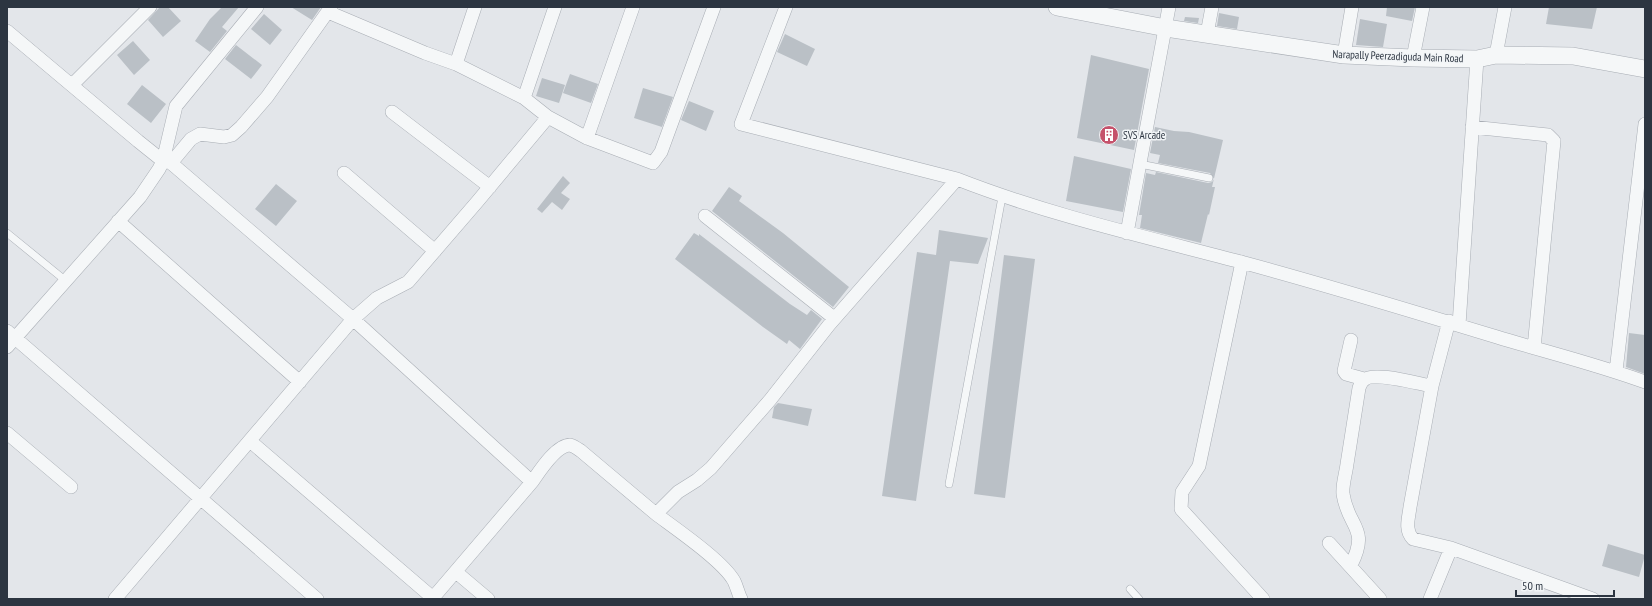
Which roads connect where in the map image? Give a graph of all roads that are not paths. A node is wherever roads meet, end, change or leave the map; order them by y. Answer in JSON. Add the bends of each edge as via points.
{"nodes":[{"id":1,"x":150,"y":7,"type":"edge"},
{"id":2,"x":257,"y":7,"type":"edge"},
{"id":3,"x":475,"y":7,"type":"edge"},
{"id":4,"x":555,"y":7,"type":"edge"},
{"id":5,"x":633,"y":7,"type":"edge"},
{"id":6,"x":714,"y":7,"type":"edge"},
{"id":7,"x":786,"y":7,"type":"edge"},
{"id":8,"x":1057,"y":7,"type":"edge"},
{"id":9,"x":1169,"y":7,"type":"edge"},
{"id":10,"x":1212,"y":7,"type":"edge"},
{"id":11,"x":1352,"y":7,"type":"edge"},
{"id":12,"x":1423,"y":7,"type":"edge"},
{"id":13,"x":1505,"y":7,"type":"edge"},
{"id":14,"x":330,"y":9,"type":"edge"},
{"id":15,"x":1166,"y":28,"type":"junction"},
{"id":16,"x":7,"y":31,"type":"edge"},
{"id":17,"x":1207,"y":34,"type":"junction"},
{"id":18,"x":1344,"y":55,"type":"junction"},
{"id":19,"x":1496,"y":55,"type":"junction"},
{"id":20,"x":1413,"y":58,"type":"junction"},
{"id":21,"x":1477,"y":58,"type":"junction"},
{"id":22,"x":456,"y":64,"type":"junction"},
{"id":23,"x":1645,"y":69,"type":"edge"},
{"id":24,"x":72,"y":85,"type":"junction"},
{"id":25,"x":524,"y":98,"type":"junction"},
{"id":26,"x":392,"y":112,"type":"dead end"},
{"id":27,"x":548,"y":117,"type":"junction"},
{"id":28,"x":1645,"y":124,"type":"edge"},
{"id":29,"x":1472,"y":127,"type":"junction"},
{"id":30,"x":587,"y":138,"type":"junction"},
{"id":31,"x":167,"y":162,"type":"junction"},
{"id":32,"x":1140,"y":164,"type":"junction"},
{"id":33,"x":344,"y":173,"type":"dead end"},
{"id":34,"x":1209,"y":178,"type":"dead end"},
{"id":35,"x":958,"y":180,"type":"junction"},
{"id":36,"x":490,"y":187,"type":"junction"},
{"id":37,"x":1002,"y":197,"type":"junction"},
{"id":38,"x":704,"y":216,"type":"dead end"},
{"id":39,"x":118,"y":221,"type":"junction"},
{"id":40,"x":7,"y":233,"type":"edge"},
{"id":41,"x":1127,"y":233,"type":"junction"},
{"id":42,"x":435,"y":251,"type":"junction"},
{"id":43,"x":1242,"y":262,"type":"junction"},
{"id":44,"x":66,"y":281,"type":"junction"},
{"id":45,"x":834,"y":318,"type":"junction"},
{"id":46,"x":353,"y":319,"type":"junction"},
{"id":47,"x":1454,"y":323,"type":"junction"},
{"id":48,"x":10,"y":338,"type":"edge"},
{"id":49,"x":1351,"y":340,"type":"dead end"},
{"id":50,"x":1534,"y":348,"type":"junction"},
{"id":51,"x":1616,"y":371,"type":"junction"},
{"id":52,"x":1364,"y":379,"type":"junction"},
{"id":53,"x":300,"y":382,"type":"junction"},
{"id":54,"x":1645,"y":382,"type":"edge"},
{"id":55,"x":1432,"y":386,"type":"junction"},
{"id":56,"x":7,"y":433,"type":"edge"},
{"id":57,"x":250,"y":440,"type":"junction"},
{"id":58,"x":532,"y":482,"type":"junction"},
{"id":59,"x":949,"y":484,"type":"dead end"},
{"id":60,"x":71,"y":487,"type":"dead end"},
{"id":61,"x":202,"y":497,"type":"junction"},
{"id":62,"x":656,"y":514,"type":"junction"},
{"id":63,"x":1329,"y":543,"type":"dead end"},
{"id":64,"x":1451,"y":548,"type":"junction"},
{"id":65,"x":1351,"y":565,"type":"junction"},
{"id":66,"x":456,"y":572,"type":"junction"},
{"id":67,"x":1130,"y":589,"type":"dead end"},
{"id":68,"x":433,"y":598,"type":"edge"},
{"id":69,"x":115,"y":599,"type":"edge"},
{"id":70,"x":318,"y":599,"type":"edge"},
{"id":71,"x":488,"y":599,"type":"edge"},
{"id":72,"x":741,"y":599,"type":"edge"},
{"id":73,"x":1139,"y":599,"type":"edge"},
{"id":74,"x":1263,"y":599,"type":"edge"},
{"id":75,"x":1380,"y":599,"type":"edge"},
{"id":76,"x":1430,"y":599,"type":"edge"},
{"id":77,"x":1592,"y":599,"type":"edge"}],
"edges":[{"from":1,"to":24,"type":"street"},
{"from":2,"to":31,"type":"street","via":[[176,106]]},
{"from":3,"to":22,"type":"street"},
{"from":4,"to":25,"type":"street"},
{"from":5,"to":30,"type":"street"},
{"from":6,"to":30,"type":"street","via":[[664,145],[656,160],[652,163]]},
{"from":7,"to":35,"type":"street","via":[[741,124]]},
{"from":8,"to":15,"type":"street","name":"Narapally Peerzadiguda Main Road"},
{"from":9,"to":15,"type":"street"},
{"from":10,"to":17,"type":"street"},
{"from":11,"to":18,"type":"street"},
{"from":12,"to":20,"type":"street"},
{"from":13,"to":19,"type":"street"},
{"from":14,"to":22,"type":"street","via":[[425,53]]},
{"from":14,"to":31,"type":"street","via":[[267,97],[241,127],[232,135],[224,137],[200,134],[191,139]]},
{"from":15,"to":17,"type":"street","name":"Narapally Peerzadiguda Main Road"},
{"from":15,"to":32,"type":"street"},
{"from":16,"to":24,"type":"street"},
{"from":17,"to":18,"type":"street","name":"Narapally Peerzadiguda Main Road"},
{"from":18,"to":20,"type":"street","name":"Narapally Peerzadiguda Main Road"},
{"from":19,"to":21,"type":"street","name":"Narapally Peerzadiguda Main Road"},
{"from":19,"to":23,"type":"street","name":"Narapally Peerzadiguda Main Road","via":[[1573,56]]},
{"from":20,"to":21,"type":"street","name":"Narapally Peerzadiguda Main Road"},
{"from":21,"to":29,"type":"street"},
{"from":22,"to":25,"type":"street"},
{"from":24,"to":31,"type":"street"},
{"from":25,"to":27,"type":"street"},
{"from":26,"to":36,"type":"street"},
{"from":27,"to":30,"type":"street"},
{"from":27,"to":36,"type":"street"},
{"from":28,"to":51,"type":"street"},
{"from":29,"to":47,"type":"street"},
{"from":29,"to":50,"type":"street","via":[[1548,135],[1554,141]]},
{"from":31,"to":39,"type":"street"},
{"from":31,"to":46,"type":"street"},
{"from":32,"to":34,"type":"lane"},
{"from":32,"to":41,"type":"street"},
{"from":33,"to":42,"type":"street"},
{"from":35,"to":37,"type":"street"},
{"from":35,"to":45,"type":"street"},
{"from":36,"to":42,"type":"street"},
{"from":37,"to":41,"type":"street"},
{"from":37,"to":59,"type":"lane"},
{"from":38,"to":45,"type":"street"},
{"from":39,"to":44,"type":"street"},
{"from":39,"to":53,"type":"street"},
{"from":40,"to":44,"type":"lane"},
{"from":41,"to":43,"type":"street"},
{"from":42,"to":46,"type":"street","via":[[408,282],[377,298]]},
{"from":43,"to":47,"type":"street"},
{"from":43,"to":74,"type":"street","via":[[1199,466],[1182,492],[1181,509]]},
{"from":44,"to":48,"type":"street"},
{"from":45,"to":62,"type":"street","via":[[770,400],[711,468],[678,492]]},
{"from":46,"to":53,"type":"street"},
{"from":46,"to":58,"type":"street"},
{"from":47,"to":50,"type":"street"},
{"from":47,"to":55,"type":"street"},
{"from":48,"to":61,"type":"street"},
{"from":49,"to":52,"type":"street","via":[[1344,371],[1346,374]]},
{"from":50,"to":51,"type":"street"},
{"from":51,"to":54,"type":"street"},
{"from":52,"to":55,"type":"street","via":[[1381,376]]},
{"from":52,"to":65,"type":"street","via":[[1359,388],[1343,493],[1350,518],[1359,536],[1358,552]]},
{"from":53,"to":57,"type":"street"},
{"from":55,"to":64,"type":"street","via":[[1407,527],[1408,535],[1413,538]]},
{"from":56,"to":60,"type":"street"},
{"from":57,"to":61,"type":"street"},
{"from":57,"to":68,"type":"street"},
{"from":58,"to":62,"type":"street","via":[[554,454],[564,446],[571,445]]},
{"from":58,"to":66,"type":"street"},
{"from":61,"to":69,"type":"street"},
{"from":61,"to":70,"type":"street"},
{"from":62,"to":72,"type":"street","via":[[724,569],[734,581]]},
{"from":63,"to":65,"type":"street"},
{"from":64,"to":76,"type":"street"},
{"from":64,"to":77,"type":"street"},
{"from":65,"to":75,"type":"street"},
{"from":66,"to":68,"type":"street"},
{"from":66,"to":71,"type":"street"},
{"from":67,"to":73,"type":"lane"}]}
